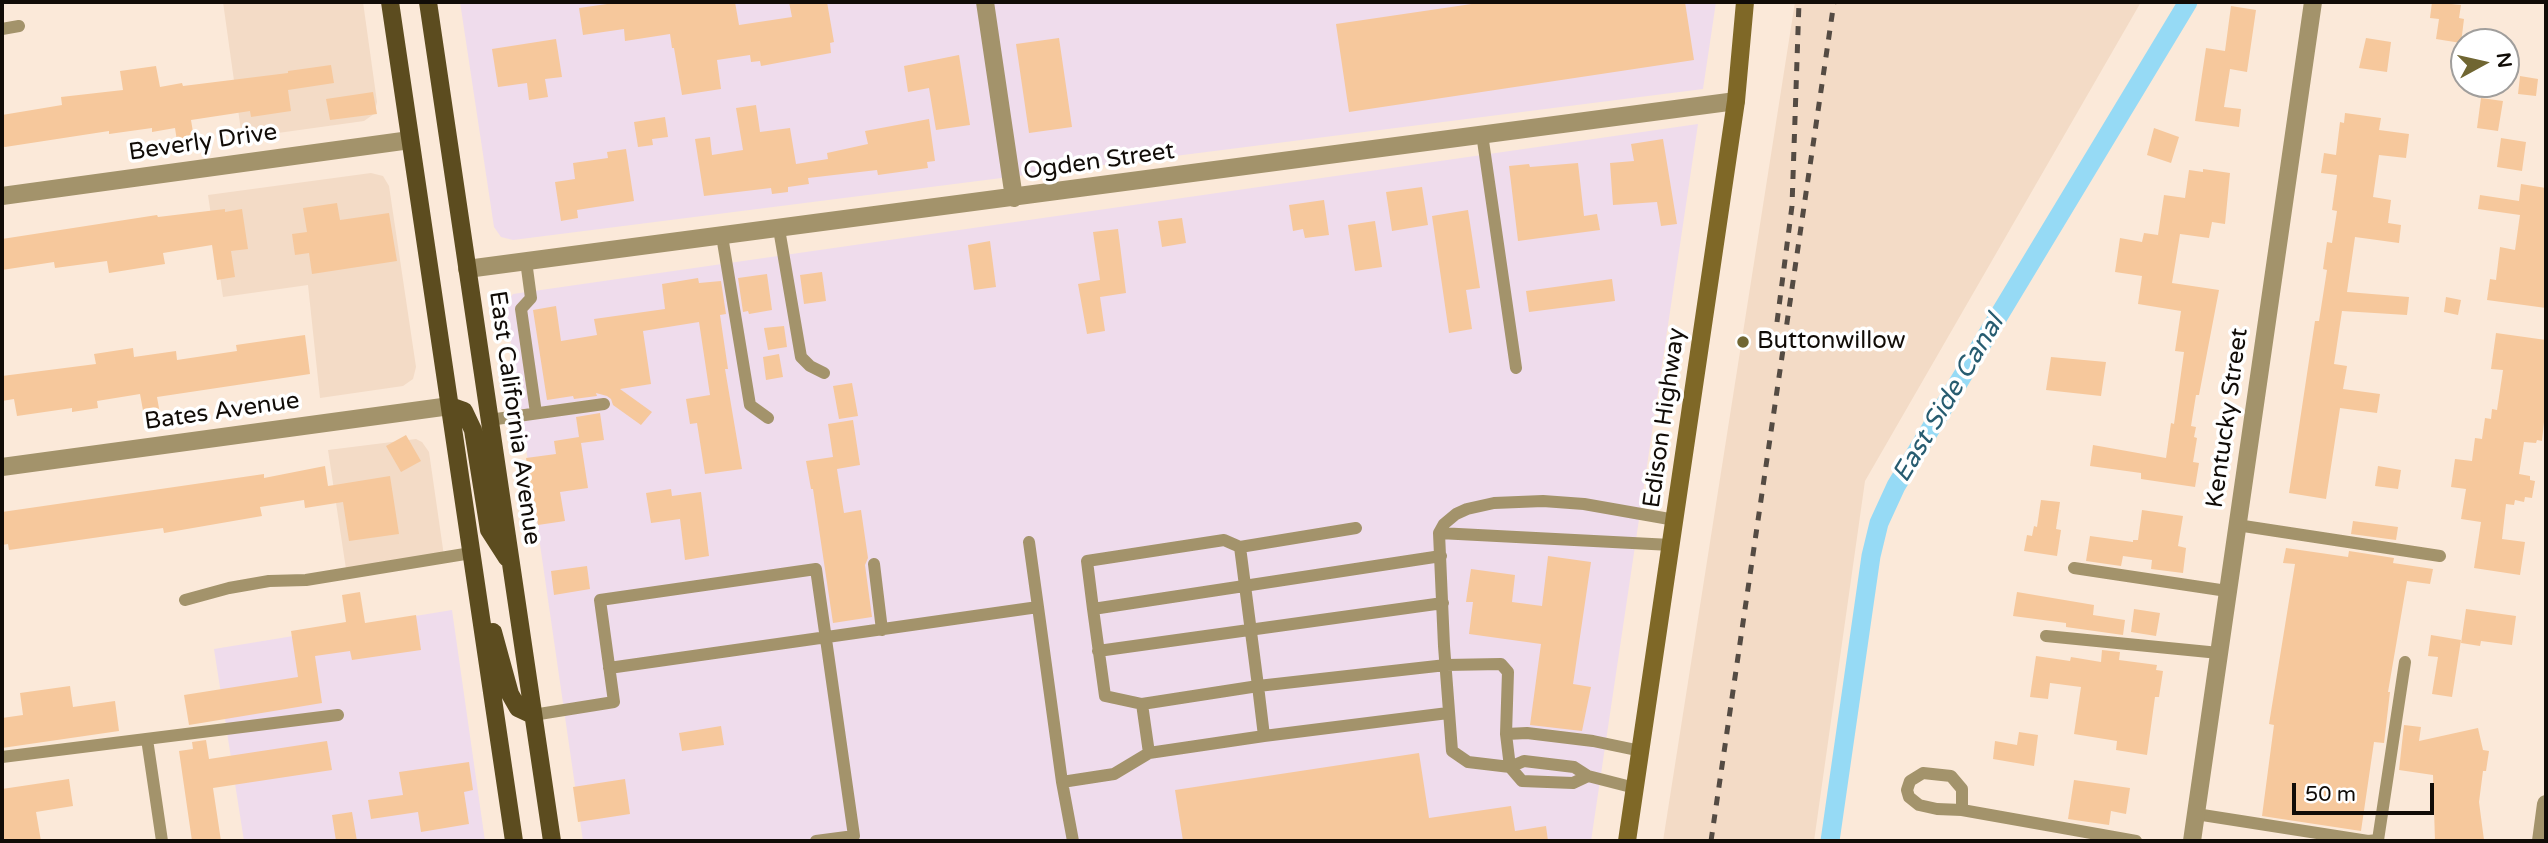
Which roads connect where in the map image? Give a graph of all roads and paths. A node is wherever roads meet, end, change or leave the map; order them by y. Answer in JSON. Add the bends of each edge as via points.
{"nodes":[{"id":1,"x":390,"y":2,"type":"edge"},
{"id":2,"x":428,"y":2,"type":"edge"},
{"id":3,"x":985,"y":2,"type":"edge"},
{"id":4,"x":1745,"y":2,"type":"edge"},
{"id":5,"x":2313,"y":2,"type":"edge"},
{"id":6,"x":19,"y":26,"type":"dead end"},
{"id":7,"x":2,"y":29,"type":"edge"},
{"id":8,"x":1737,"y":101,"type":"junction"},
{"id":9,"x":1482,"y":134,"type":"junction"},
{"id":10,"x":410,"y":140,"type":"junction"},
{"id":11,"x":2,"y":196,"type":"edge"},
{"id":12,"x":1014,"y":198,"type":"junction"},
{"id":13,"x":779,"y":229,"type":"junction"},
{"id":14,"x":722,"y":236,"type":"junction"},
{"id":15,"x":526,"y":261,"type":"junction"},
{"id":16,"x":467,"y":269,"type":"junction"},
{"id":17,"x":1516,"y":368,"type":"dead end"},
{"id":18,"x":824,"y":373,"type":"dead end"},
{"id":19,"x":604,"y":404,"type":"dead end"},
{"id":20,"x":450,"y":406,"type":"junction"},
{"id":21,"x":536,"y":413,"type":"junction"},
{"id":22,"x":768,"y":418,"type":"dead end"},
{"id":23,"x":489,"y":420,"type":"junction"},
{"id":24,"x":2,"y":467,"type":"edge"},
{"id":25,"x":1675,"y":520,"type":"junction"},
{"id":26,"x":2237,"y":525,"type":"junction"},
{"id":27,"x":1356,"y":528,"type":"dead end"},
{"id":28,"x":1439,"y":533,"type":"junction"},
{"id":29,"x":1029,"y":542,"type":"dead end"},
{"id":30,"x":1671,"y":545,"type":"junction"},
{"id":31,"x":1240,"y":547,"type":"junction"},
{"id":32,"x":472,"y":555,"type":"junction"},
{"id":33,"x":2440,"y":555,"type":"dead end"},
{"id":34,"x":1441,"y":556,"type":"junction"},
{"id":35,"x":510,"y":564,"type":"junction"},
{"id":36,"x":873,"y":564,"type":"dead end"},
{"id":37,"x":2074,"y":568,"type":"dead end"},
{"id":38,"x":1245,"y":587,"type":"junction"},
{"id":39,"x":2227,"y":591,"type":"junction"},
{"id":40,"x":185,"y":600,"type":"dead end"},
{"id":41,"x":1443,"y":603,"type":"junction"},
{"id":42,"x":1038,"y":607,"type":"junction"},
{"id":43,"x":1093,"y":609,"type":"junction"},
{"id":44,"x":1251,"y":629,"type":"junction"},
{"id":45,"x":883,"y":630,"type":"junction"},
{"id":46,"x":2046,"y":636,"type":"dead end"},
{"id":47,"x":827,"y":638,"type":"junction"},
{"id":48,"x":1098,"y":651,"type":"junction"},
{"id":49,"x":2218,"y":653,"type":"junction"},
{"id":50,"x":2405,"y":662,"type":"dead end"},
{"id":51,"x":1446,"y":664,"type":"junction"},
{"id":52,"x":609,"y":668,"type":"junction"},
{"id":53,"x":1258,"y":686,"type":"junction"},
{"id":54,"x":1142,"y":704,"type":"junction"},
{"id":55,"x":1448,"y":713,"type":"junction"},
{"id":56,"x":338,"y":715,"type":"dead end"},
{"id":57,"x":533,"y":715,"type":"junction"},
{"id":58,"x":1506,"y":734,"type":"junction"},
{"id":59,"x":1264,"y":736,"type":"junction"},
{"id":60,"x":147,"y":739,"type":"junction"},
{"id":61,"x":1641,"y":751,"type":"junction"},
{"id":62,"x":1149,"y":753,"type":"junction"},
{"id":63,"x":2,"y":757,"type":"edge"},
{"id":64,"x":1510,"y":767,"type":"junction"},
{"id":65,"x":1588,"y":776,"type":"junction"},
{"id":66,"x":1062,"y":782,"type":"junction"},
{"id":67,"x":1635,"y":788,"type":"junction"},
{"id":68,"x":2546,"y":804,"type":"edge"},
{"id":69,"x":1962,"y":810,"type":"junction"},
{"id":70,"x":2196,"y":814,"type":"junction"},
{"id":71,"x":854,"y":839,"type":"edge"},
{"id":72,"x":162,"y":841,"type":"edge"},
{"id":73,"x":514,"y":841,"type":"edge"},
{"id":74,"x":552,"y":841,"type":"edge"},
{"id":75,"x":816,"y":841,"type":"edge"},
{"id":76,"x":1073,"y":841,"type":"edge"},
{"id":77,"x":1628,"y":841,"type":"edge"},
{"id":78,"x":2136,"y":841,"type":"edge"},
{"id":79,"x":2192,"y":841,"type":"edge"},
{"id":80,"x":2541,"y":841,"type":"edge"}],
"edges":[{"from":1,"to":10,"type":"main road"},
{"from":2,"to":16,"type":"main road","name":"East California Avenue"},
{"from":3,"to":12,"type":"street"},
{"from":4,"to":8,"type":"main road","name":"Edison Highway"},
{"from":5,"to":26,"type":"street","name":"Kentucky Street"},
{"from":6,"to":7,"type":"lane"},
{"from":8,"to":9,"type":"street","name":"Ogden Street"},
{"from":8,"to":25,"type":"main road","name":"Edison Highway"},
{"from":9,"to":12,"type":"street","name":"Ogden Street"},
{"from":9,"to":17,"type":"lane"},
{"from":10,"to":11,"type":"street","name":"Beverly Drive"},
{"from":10,"to":20,"type":"main road"},
{"from":12,"to":13,"type":"street","name":"Ogden Street"},
{"from":13,"to":14,"type":"street","name":"Ogden Street"},
{"from":13,"to":18,"type":"lane","via":[[801,357]]},
{"from":14,"to":15,"type":"street","name":"Ogden Street"},
{"from":14,"to":22,"type":"lane","via":[[750,405]]},
{"from":15,"to":16,"type":"street","name":"Ogden Street"},
{"from":15,"to":21,"type":"lane","via":[[531,298],[521,309]]},
{"from":16,"to":23,"type":"main road","name":"East California Avenue"},
{"from":19,"to":21,"type":"lane"},
{"from":20,"to":24,"type":"street","name":"Bates Avenue"},
{"from":20,"to":32,"type":"main road"},
{"from":20,"to":35,"type":"main road","via":[[464,411],[473,430],[489,530]]},
{"from":21,"to":23,"type":"lane"},
{"from":23,"to":35,"type":"main road","name":"East California Avenue"},
{"from":25,"to":28,"type":"lane","via":[[1584,504],[1494,503],[1456,514]]},
{"from":25,"to":30,"type":"main road","name":"Edison Highway"},
{"from":26,"to":33,"type":"lane"},
{"from":26,"to":39,"type":"street","name":"Kentucky Street"},
{"from":27,"to":31,"type":"lane"},
{"from":28,"to":30,"type":"lane"},
{"from":28,"to":34,"type":"lane"},
{"from":29,"to":42,"type":"lane"},
{"from":30,"to":61,"type":"main road","name":"Edison Highway"},
{"from":31,"to":38,"type":"lane"},
{"from":31,"to":43,"type":"lane","via":[[1224,540],[1087,561]]},
{"from":32,"to":40,"type":"lane","via":[[306,580],[269,581]]},
{"from":32,"to":57,"type":"main road","via":[[510,694],[518,708]]},
{"from":32,"to":73,"type":"main road"},
{"from":34,"to":38,"type":"lane"},
{"from":34,"to":41,"type":"lane"},
{"from":35,"to":57,"type":"main road","name":"East California Avenue"},
{"from":36,"to":45,"type":"lane"},
{"from":37,"to":39,"type":"lane"},
{"from":38,"to":43,"type":"lane"},
{"from":38,"to":44,"type":"lane"},
{"from":39,"to":49,"type":"street","name":"Kentucky Street"},
{"from":41,"to":44,"type":"lane"},
{"from":41,"to":51,"type":"lane"},
{"from":42,"to":45,"type":"lane"},
{"from":42,"to":66,"type":"lane"},
{"from":43,"to":48,"type":"lane"},
{"from":44,"to":48,"type":"lane"},
{"from":44,"to":53,"type":"lane"},
{"from":45,"to":47,"type":"lane"},
{"from":46,"to":49,"type":"lane"},
{"from":47,"to":52,"type":"lane"},
{"from":47,"to":52,"type":"lane","via":[[816,569],[600,600]]},
{"from":47,"to":71,"type":"lane"},
{"from":48,"to":54,"type":"lane","via":[[1105,695]]},
{"from":49,"to":70,"type":"street","name":"Kentucky Street"},
{"from":50,"to":70,"type":"lane","via":[[2378,840]]},
{"from":51,"to":53,"type":"lane"},
{"from":51,"to":55,"type":"lane"},
{"from":51,"to":58,"type":"lane","via":[[1501,664],[1508,672]]},
{"from":52,"to":57,"type":"lane","via":[[614,702]]},
{"from":53,"to":54,"type":"lane"},
{"from":53,"to":59,"type":"lane"},
{"from":54,"to":62,"type":"lane"},
{"from":55,"to":59,"type":"lane"},
{"from":55,"to":64,"type":"lane","via":[[1452,751],[1468,762]]},
{"from":56,"to":60,"type":"lane"},
{"from":57,"to":74,"type":"main road","name":"East California Avenue"},
{"from":58,"to":61,"type":"lane","via":[[1593,741]]},
{"from":58,"to":64,"type":"lane"},
{"from":59,"to":62,"type":"lane"},
{"from":60,"to":63,"type":"lane"},
{"from":60,"to":72,"type":"lane"},
{"from":61,"to":67,"type":"main road","name":"Edison Highway"},
{"from":62,"to":66,"type":"lane","via":[[1114,774]]},
{"from":64,"to":65,"type":"lane","via":[[1524,761],[1574,767]]},
{"from":64,"to":65,"type":"lane","via":[[1522,781],[1573,783]]},
{"from":65,"to":67,"type":"lane"},
{"from":66,"to":76,"type":"lane"},
{"from":67,"to":77,"type":"main road","name":"Edison Highway"},
{"from":68,"to":80,"type":"street"},
{"from":69,"to":69,"type":"lane","via":[[1919,806],[1909,797],[1910,781],[1923,773],[1951,776],[1962,789]]},
{"from":69,"to":78,"type":"lane"},
{"from":70,"to":79,"type":"street","name":"Kentucky Street"},
{"from":71,"to":75,"type":"lane"}]}
